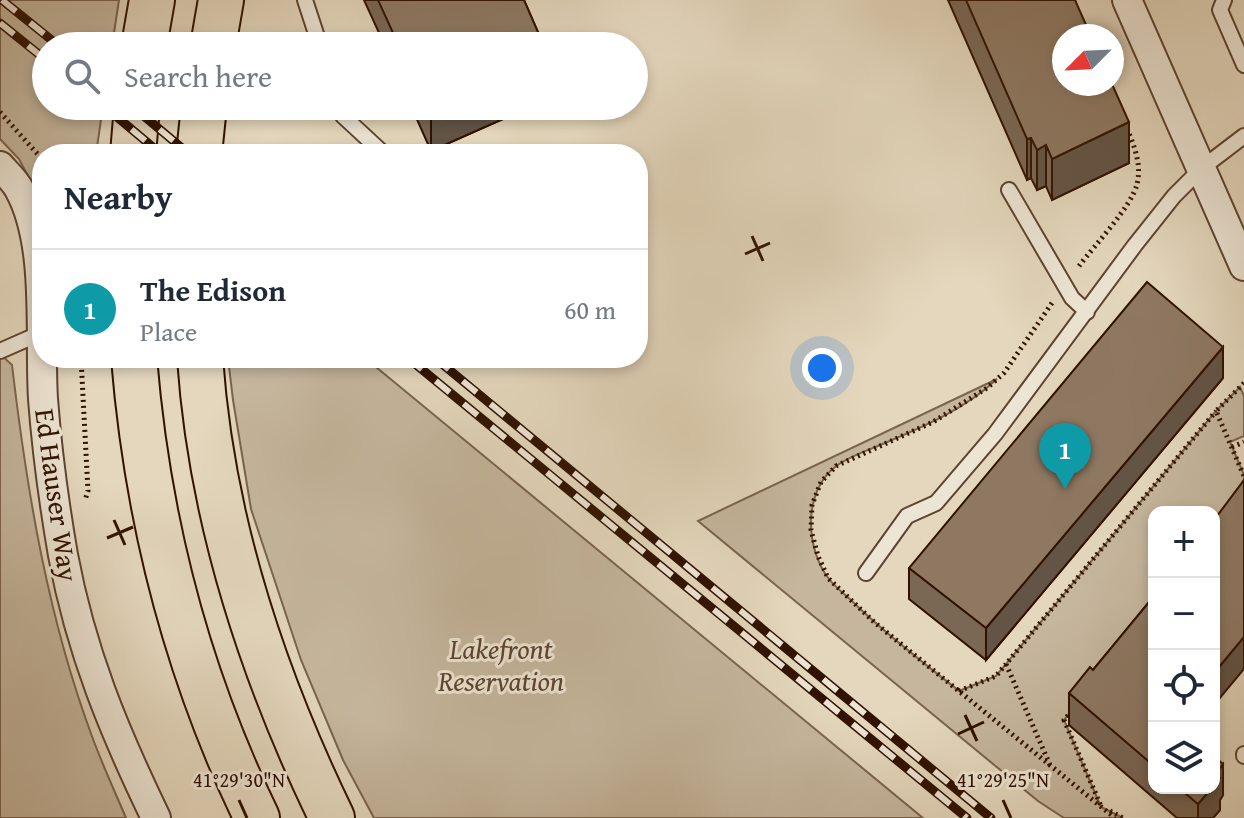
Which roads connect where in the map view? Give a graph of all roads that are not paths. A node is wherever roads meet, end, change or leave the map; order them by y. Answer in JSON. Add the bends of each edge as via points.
{"nodes":[{"id":1,"x":152,"y":0,"type":"edge"},
{"id":2,"x":221,"y":0,"type":"edge"},
{"id":3,"x":305,"y":0,"type":"edge"},
{"id":4,"x":1127,"y":0,"type":"edge"},
{"id":5,"x":1224,"y":0,"type":"edge"},
{"id":6,"x":146,"y":32,"type":"edge"},
{"id":7,"x":215,"y":32,"type":"edge"},
{"id":8,"x":315,"y":32,"type":"edge"},
{"id":9,"x":1244,"y":65,"type":"edge"},
{"id":10,"x":136,"y":120,"type":"edge"},
{"id":11,"x":203,"y":120,"type":"edge"},
{"id":12,"x":347,"y":120,"type":"edge"},
{"id":13,"x":1244,"y":136,"type":"edge"},
{"id":14,"x":134,"y":144,"type":"edge"},
{"id":15,"x":200,"y":144,"type":"edge"},
{"id":16,"x":373,"y":144,"type":"edge"},
{"id":17,"x":0,"y":166,"type":"edge"},
{"id":18,"x":1202,"y":168,"type":"junction"},
{"id":19,"x":1009,"y":190,"type":"dead end"},
{"id":20,"x":32,"y":224,"type":"edge"},
{"id":21,"x":1244,"y":266,"type":"edge"},
{"id":22,"x":1087,"y":312,"type":"junction"},
{"id":23,"x":32,"y":337,"type":"edge"},
{"id":24,"x":0,"y":351,"type":"edge"},
{"id":25,"x":43,"y":368,"type":"edge"},
{"id":26,"x":135,"y":368,"type":"edge"},
{"id":27,"x":202,"y":368,"type":"edge"},
{"id":28,"x":866,"y":573,"type":"dead end"},
{"id":29,"x":156,"y":818,"type":"edge"},
{"id":30,"x":257,"y":818,"type":"edge"},
{"id":31,"x":332,"y":818,"type":"edge"}],
"edges":[{"from":1,"to":6,"type":"highway"},
{"from":2,"to":7,"type":"highway"},
{"from":3,"to":8,"type":"lane"},
{"from":4,"to":18,"type":"street"},
{"from":5,"to":9,"type":"lane","via":[[1220,10]]},
{"from":10,"to":14,"type":"highway"},
{"from":11,"to":15,"type":"highway"},
{"from":12,"to":16,"type":"lane"},
{"from":13,"to":18,"type":"lane"},
{"from":17,"to":20,"type":"street","name":"Ed Hauser Way","via":[[19,188]]},
{"from":18,"to":21,"type":"street"},
{"from":18,"to":22,"type":"lane","via":[[1174,196]]},
{"from":19,"to":22,"type":"lane","via":[[1072,298]]},
{"from":22,"to":28,"type":"lane","via":[[995,434],[936,503],[907,516]]},
{"from":23,"to":24,"type":"lane"},
{"from":25,"to":29,"type":"street","name":"Ed Hauser Way","via":[[48,465],[81,637],[105,706]]},
{"from":26,"to":30,"type":"highway","via":[[151,491],[175,598],[209,704]]},
{"from":27,"to":31,"type":"highway","via":[[227,531],[256,636],[293,736]]}]}
